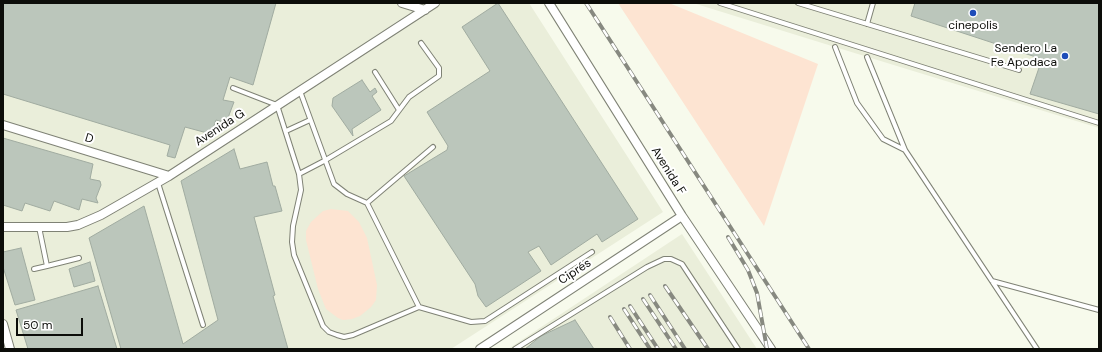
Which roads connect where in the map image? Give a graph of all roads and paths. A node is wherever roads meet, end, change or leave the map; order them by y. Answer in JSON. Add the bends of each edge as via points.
{"nodes":[{"id":1,"x":402,"y":3,"type":"edge"},
{"id":2,"x":434,"y":3,"type":"edge"},
{"id":3,"x":549,"y":3,"type":"edge"},
{"id":4,"x":720,"y":3,"type":"edge"},
{"id":5,"x":798,"y":3,"type":"edge"},
{"id":6,"x":873,"y":3,"type":"edge"},
{"id":7,"x":425,"y":10,"type":"junction"},
{"id":8,"x":867,"y":24,"type":"junction"},
{"id":9,"x":421,"y":42,"type":"dead end"},
{"id":10,"x":835,"y":47,"type":"dead end"},
{"id":11,"x":867,"y":57,"type":"dead end"},
{"id":12,"x":1019,"y":70,"type":"dead end"},
{"id":13,"x":375,"y":72,"type":"dead end"},
{"id":14,"x":233,"y":88,"type":"dead end"},
{"id":15,"x":299,"y":90,"type":"junction"},
{"id":16,"x":277,"y":105,"type":"junction"},
{"id":17,"x":399,"y":110,"type":"junction"},
{"id":18,"x":310,"y":120,"type":"junction"},
{"id":19,"x":1099,"y":123,"type":"edge"},
{"id":20,"x":3,"y":125,"type":"edge"},
{"id":21,"x":286,"y":131,"type":"junction"},
{"id":22,"x":433,"y":147,"type":"dead end"},
{"id":23,"x":905,"y":150,"type":"junction"},
{"id":24,"x":324,"y":161,"type":"junction"},
{"id":25,"x":299,"y":174,"type":"junction"},
{"id":26,"x":169,"y":176,"type":"junction"},
{"id":27,"x":158,"y":182,"type":"junction"},
{"id":28,"x":367,"y":203,"type":"junction"},
{"id":29,"x":682,"y":216,"type":"junction"},
{"id":30,"x":3,"y":227,"type":"edge"},
{"id":31,"x":39,"y":227,"type":"junction"},
{"id":32,"x":592,"y":252,"type":"dead end"},
{"id":33,"x":79,"y":258,"type":"dead end"},
{"id":34,"x":47,"y":266,"type":"junction"},
{"id":35,"x":34,"y":269,"type":"dead end"},
{"id":36,"x":992,"y":281,"type":"junction"},
{"id":37,"x":418,"y":307,"type":"junction"},
{"id":38,"x":1099,"y":310,"type":"edge"},
{"id":39,"x":3,"y":324,"type":"edge"},
{"id":40,"x":203,"y":325,"type":"dead end"},
{"id":41,"x":10,"y":349,"type":"edge"},
{"id":42,"x":480,"y":349,"type":"edge"},
{"id":43,"x":515,"y":349,"type":"edge"},
{"id":44,"x":738,"y":349,"type":"edge"},
{"id":45,"x":771,"y":349,"type":"edge"},
{"id":46,"x":1037,"y":349,"type":"edge"}],
"edges":[{"from":1,"to":7,"type":"street"},
{"from":2,"to":7,"type":"street","name":"Avenida G"},
{"from":3,"to":29,"type":"street","name":"Avenida F"},
{"from":4,"to":19,"type":"lane"},
{"from":5,"to":8,"type":"lane"},
{"from":6,"to":8,"type":"lane"},
{"from":7,"to":15,"type":"street","name":"Avenida G"},
{"from":8,"to":12,"type":"lane"},
{"from":9,"to":17,"type":"lane","via":[[439,68],[439,76],[413,94]]},
{"from":10,"to":23,"type":"lane","via":[[857,103],[883,139]]},
{"from":11,"to":23,"type":"lane"},
{"from":13,"to":17,"type":"lane"},
{"from":14,"to":16,"type":"lane"},
{"from":15,"to":16,"type":"street","name":"Avenida G"},
{"from":15,"to":18,"type":"lane"},
{"from":16,"to":21,"type":"lane"},
{"from":16,"to":26,"type":"street","name":"Avenida G"},
{"from":17,"to":24,"type":"lane","via":[[391,121]]},
{"from":18,"to":21,"type":"lane"},
{"from":18,"to":24,"type":"lane"},
{"from":20,"to":26,"type":"street","name":"D"},
{"from":21,"to":25,"type":"lane"},
{"from":22,"to":28,"type":"lane"},
{"from":23,"to":36,"type":"lane"},
{"from":24,"to":25,"type":"lane"},
{"from":24,"to":28,"type":"lane","via":[[338,189]]},
{"from":25,"to":37,"type":"lane","via":[[301,190],[293,226],[294,255],[323,326],[329,332],[344,337]]},
{"from":26,"to":27,"type":"street","name":"Avenida G"},
{"from":27,"to":31,"type":"street","name":"Avenida G","via":[[88,221],[67,227]]},
{"from":27,"to":40,"type":"lane"},
{"from":28,"to":37,"type":"lane"},
{"from":29,"to":42,"type":"street","name":"Ciprés"},
{"from":29,"to":45,"type":"street","name":"Avenida F"},
{"from":30,"to":31,"type":"street","name":"Avenida G"},
{"from":31,"to":34,"type":"lane"},
{"from":32,"to":37,"type":"lane","via":[[485,321],[471,322]]},
{"from":33,"to":34,"type":"lane"},
{"from":34,"to":35,"type":"lane"},
{"from":36,"to":38,"type":"lane"},
{"from":36,"to":46,"type":"lane"},
{"from":39,"to":41,"type":"street"},
{"from":43,"to":44,"type":"lane","via":[[647,267],[664,259],[671,259],[682,264]]}]}
